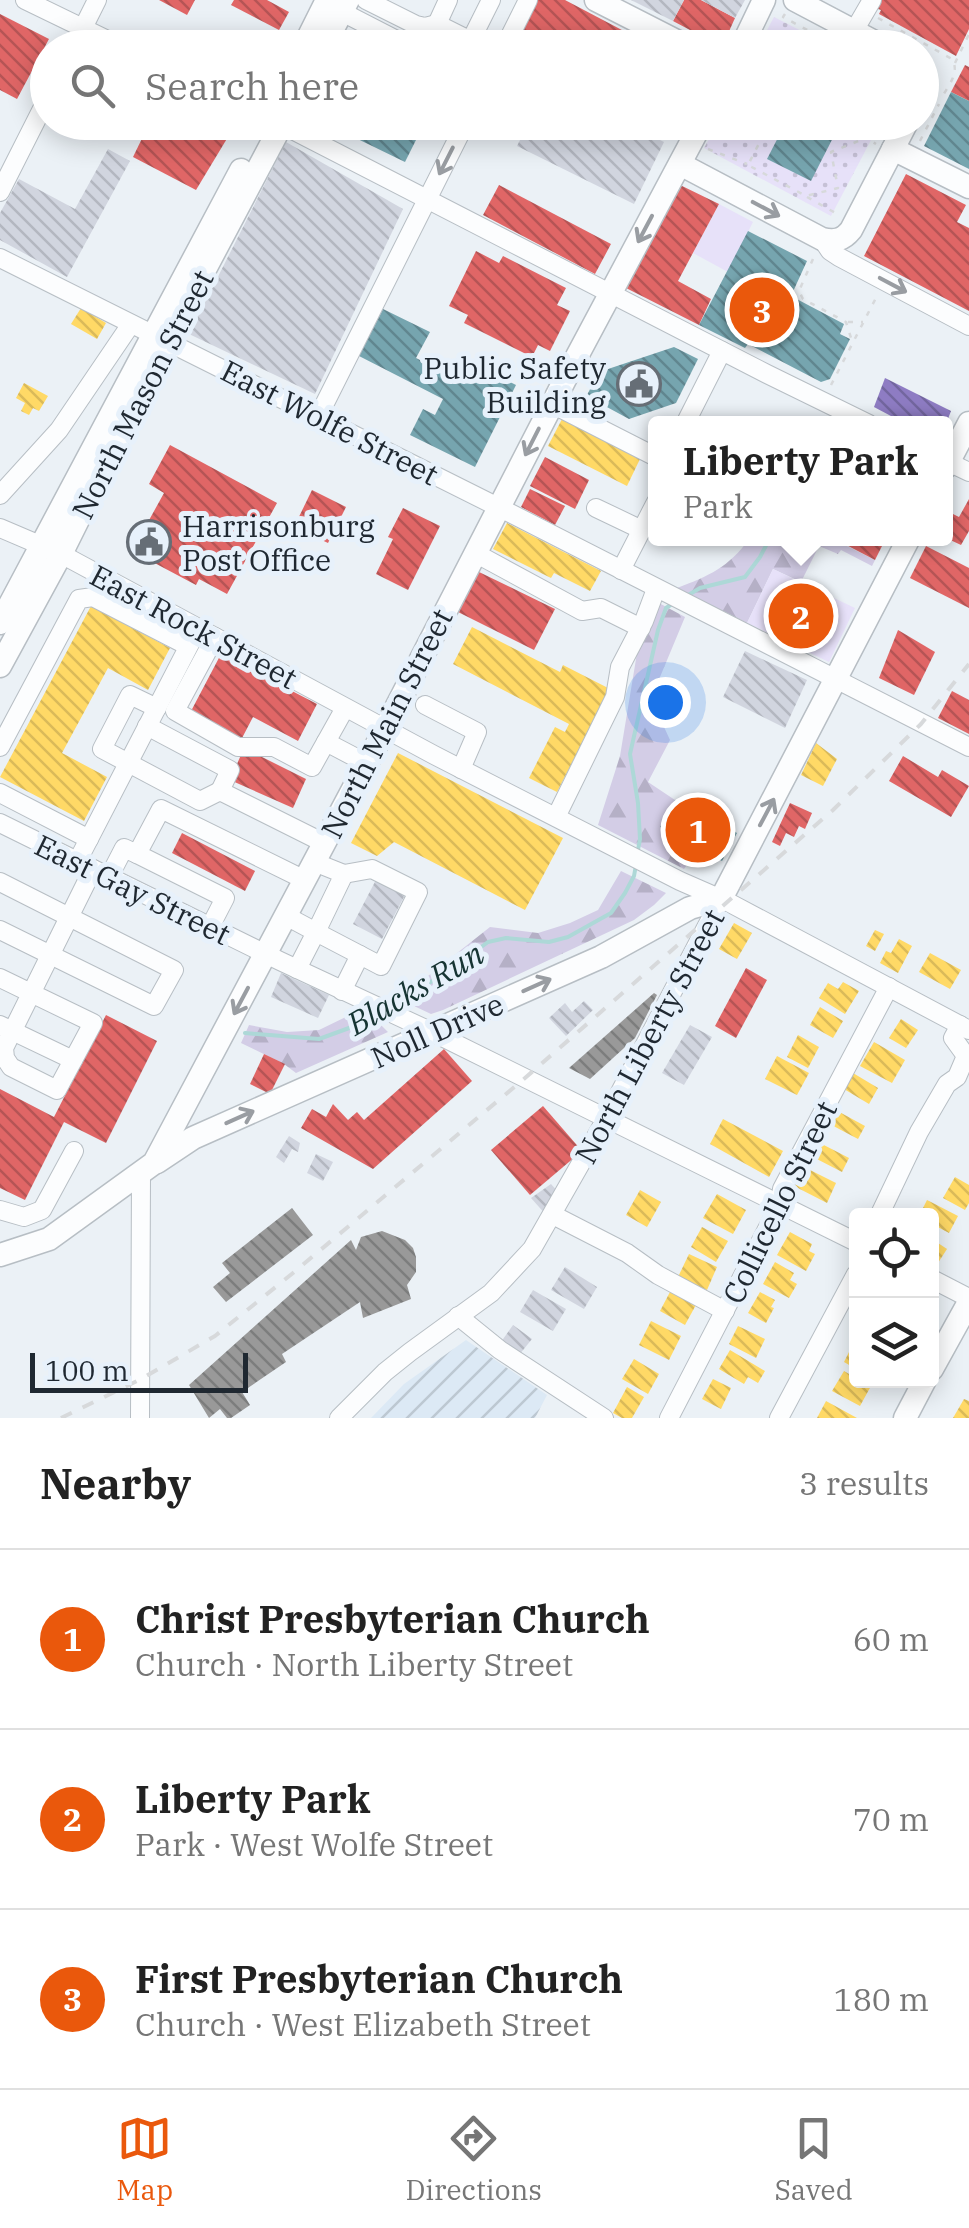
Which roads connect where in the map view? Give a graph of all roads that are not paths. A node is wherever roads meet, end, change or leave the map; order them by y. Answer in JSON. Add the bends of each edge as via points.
{"nodes":[{"id":1,"x":97,"y":0,"type":"edge"},
{"id":2,"x":366,"y":0,"type":"edge"},
{"id":3,"x":448,"y":0,"type":"edge"},
{"id":4,"x":492,"y":0,"type":"edge"},
{"id":5,"x":528,"y":0,"type":"edge"},
{"id":6,"x":596,"y":0,"type":"edge"},
{"id":7,"x":764,"y":0,"type":"edge"},
{"id":8,"x":872,"y":0,"type":"edge"},
{"id":9,"x":29,"y":1,"type":"edge"},
{"id":10,"x":339,"y":4,"type":"edge"},
{"id":11,"x":791,"y":4,"type":"edge"},
{"id":12,"x":56,"y":7,"type":"edge"},
{"id":13,"x":437,"y":24,"type":"junction"},
{"id":14,"x":83,"y":28,"type":"junction"},
{"id":15,"x":87,"y":30,"type":"edge"},
{"id":16,"x":318,"y":30,"type":"edge"},
{"id":17,"x":330,"y":30,"type":"edge"},
{"id":18,"x":382,"y":30,"type":"edge"},
{"id":19,"x":449,"y":30,"type":"edge"},
{"id":20,"x":482,"y":30,"type":"edge"},
{"id":21,"x":513,"y":30,"type":"edge"},
{"id":22,"x":655,"y":30,"type":"edge"},
{"id":23,"x":750,"y":30,"type":"edge"},
{"id":24,"x":833,"y":30,"type":"edge"},
{"id":25,"x":853,"y":30,"type":"edge"},
{"id":26,"x":30,"y":133,"type":"edge"},
{"id":27,"x":267,"y":140,"type":"edge"},
{"id":28,"x":300,"y":140,"type":"edge"},
{"id":29,"x":457,"y":140,"type":"edge"},
{"id":30,"x":693,"y":140,"type":"edge"},
{"id":31,"x":898,"y":140,"type":"edge"},
{"id":32,"x":894,"y":149,"type":"junction"},
{"id":33,"x":680,"y":164,"type":"junction"},
{"id":34,"x":969,"y":187,"type":"edge"},
{"id":35,"x":0,"y":192,"type":"edge"},
{"id":36,"x":423,"y":207,"type":"junction"},
{"id":37,"x":819,"y":246,"type":"junction"},
{"id":38,"x":0,"y":258,"type":"edge"},
{"id":39,"x":610,"y":294,"type":"junction"},
{"id":40,"x":969,"y":326,"type":"edge"},
{"id":41,"x":150,"y":332,"type":"junction"},
{"id":42,"x":722,"y":351,"type":"junction"},
{"id":43,"x":552,"y":404,"type":"junction"},
{"id":44,"x":689,"y":416,"type":"edge"},
{"id":45,"x":854,"y":416,"type":"edge"},
{"id":46,"x":318,"y":417,"type":"junction"},
{"id":47,"x":969,"y":423,"type":"edge"},
{"id":48,"x":648,"y":453,"type":"edge"},
{"id":49,"x":953,"y":463,"type":"edge"},
{"id":50,"x":0,"y":495,"type":"edge"},
{"id":51,"x":498,"y":507,"type":"junction"},
{"id":52,"x":596,"y":508,"type":"dead end"},
{"id":53,"x":648,"y":518,"type":"edge"},
{"id":54,"x":0,"y":528,"type":"edge"},
{"id":55,"x":642,"y":530,"type":"junction"},
{"id":56,"x":906,"y":546,"type":"edge"},
{"id":57,"x":51,"y":550,"type":"junction"},
{"id":58,"x":475,"y":553,"type":"junction"},
{"id":59,"x":621,"y":570,"type":"junction"},
{"id":60,"x":664,"y":592,"type":"junction"},
{"id":61,"x":0,"y":623,"type":"edge"},
{"id":62,"x":641,"y":628,"type":"junction"},
{"id":63,"x":206,"y":632,"type":"junction"},
{"id":64,"x":188,"y":646,"type":"junction"},
{"id":65,"x":0,"y":666,"type":"edge"},
{"id":66,"x":836,"y":681,"type":"junction"},
{"id":67,"x":425,"y":705,"type":"dead end"},
{"id":68,"x":157,"y":708,"type":"junction"},
{"id":69,"x":345,"y":708,"type":"junction"},
{"id":70,"x":148,"y":726,"type":"junction"},
{"id":71,"x":384,"y":729,"type":"junction"},
{"id":72,"x":326,"y":742,"type":"junction"},
{"id":73,"x":0,"y":747,"type":"edge"},
{"id":74,"x":969,"y":747,"type":"edge"},
{"id":75,"x":128,"y":763,"type":"junction"},
{"id":76,"x":366,"y":763,"type":"junction"},
{"id":77,"x":461,"y":769,"type":"junction"},
{"id":78,"x":220,"y":791,"type":"junction"},
{"id":79,"x":0,"y":793,"type":"edge"},
{"id":80,"x":556,"y":818,"type":"junction"},
{"id":81,"x":0,"y":823,"type":"edge"},
{"id":82,"x":90,"y":839,"type":"junction"},
{"id":83,"x":137,"y":854,"type":"junction"},
{"id":84,"x":314,"y":862,"type":"junction"},
{"id":85,"x":93,"y":869,"type":"junction"},
{"id":86,"x":344,"y":874,"type":"junction"},
{"id":87,"x":0,"y":882,"type":"edge"},
{"id":88,"x":721,"y":898,"type":"junction"},
{"id":89,"x":286,"y":916,"type":"junction"},
{"id":90,"x":69,"y":917,"type":"junction"},
{"id":91,"x":210,"y":927,"type":"junction"},
{"id":92,"x":0,"y":930,"type":"edge"},
{"id":93,"x":316,"y":932,"type":"junction"},
{"id":94,"x":265,"y":954,"type":"junction"},
{"id":95,"x":50,"y":955,"type":"junction"},
{"id":96,"x":360,"y":955,"type":"junction"},
{"id":97,"x":296,"y":970,"type":"junction"},
{"id":98,"x":0,"y":978,"type":"edge"},
{"id":99,"x":889,"y":987,"type":"junction"},
{"id":100,"x":342,"y":990,"type":"junction"},
{"id":101,"x":32,"y":993,"type":"junction"},
{"id":102,"x":964,"y":1027,"type":"edge"},
{"id":103,"x":6,"y":1028,"type":"edge"},
{"id":104,"x":432,"y":1032,"type":"junction"},
{"id":105,"x":73,"y":1060,"type":"junction"},
{"id":106,"x":606,"y":1119,"type":"junction"},
{"id":107,"x":74,"y":1151,"type":"dead end"},
{"id":108,"x":148,"y":1169,"type":"junction"},
{"id":109,"x":780,"y":1204,"type":"junction"},
{"id":110,"x":882,"y":1208,"type":"edge"},
{"id":111,"x":0,"y":1210,"type":"edge"},
{"id":112,"x":553,"y":1215,"type":"junction"},
{"id":113,"x":849,"y":1238,"type":"edge"},
{"id":114,"x":0,"y":1255,"type":"edge"},
{"id":115,"x":939,"y":1282,"type":"edge"},
{"id":116,"x":849,"y":1287,"type":"edge"},
{"id":117,"x":969,"y":1300,"type":"edge"},
{"id":118,"x":725,"y":1311,"type":"junction"},
{"id":119,"x":458,"y":1316,"type":"junction"},
{"id":120,"x":939,"y":1356,"type":"edge"},
{"id":121,"x":921,"y":1388,"type":"edge"},
{"id":122,"x":140,"y":1418,"type":"edge"},
{"id":123,"x":339,"y":1418,"type":"edge"},
{"id":124,"x":604,"y":1418,"type":"edge"},
{"id":125,"x":669,"y":1418,"type":"edge"},
{"id":126,"x":779,"y":1418,"type":"edge"},
{"id":127,"x":905,"y":1418,"type":"edge"}],
"edges":[{"from":1,"to":14,"type":"street"},
{"from":2,"to":13,"type":"street","via":[[416,25]]},
{"from":3,"to":13,"type":"street"},
{"from":4,"to":20,"type":"street"},
{"from":5,"to":21,"type":"street"},
{"from":6,"to":22,"type":"main road"},
{"from":7,"to":23,"type":"main road"},
{"from":8,"to":25,"type":"street"},
{"from":9,"to":12,"type":"street"},
{"from":10,"to":16,"type":"main road"},
{"from":10,"to":17,"type":"main road"},
{"from":10,"to":18,"type":"street"},
{"from":11,"to":24,"type":"main road"},
{"from":12,"to":14,"type":"street"},
{"from":13,"to":19,"type":"street"},
{"from":14,"to":15,"type":"street"},
{"from":26,"to":35,"type":"street"},
{"from":27,"to":41,"type":"main road","name":"North Mason Street"},
{"from":28,"to":36,"type":"street"},
{"from":29,"to":36,"type":"street","one_way":true},
{"from":30,"to":33,"type":"main road","name":"North Main Street"},
{"from":31,"to":32,"type":"main road"},
{"from":32,"to":34,"type":"main road"},
{"from":32,"to":37,"type":"main road","via":[[845,236]]},
{"from":33,"to":37,"type":"main road","one_way":true},
{"from":33,"to":39,"type":"main road","name":"North Main Street","one_way":true},
{"from":36,"to":39,"type":"street"},
{"from":36,"to":46,"type":"street"},
{"from":37,"to":40,"type":"street","one_way":true},
{"from":38,"to":41,"type":"street","name":"East Wolfe Street"},
{"from":39,"to":42,"type":"street"},
{"from":39,"to":43,"type":"main road","name":"North Main Street"},
{"from":41,"to":46,"type":"street","name":"East Wolfe Street","via":[[252,373]]},
{"from":41,"to":50,"type":"street","name":"North Mason Street"},
{"from":41,"to":57,"type":"main road","name":"North Mason Street"},
{"from":42,"to":44,"type":"street"},
{"from":42,"to":45,"type":"street"},
{"from":43,"to":48,"type":"street"},
{"from":43,"to":51,"type":"main road","name":"North Main Street","one_way":true},
{"from":46,"to":51,"type":"street","name":"East Wolfe Street"},
{"from":47,"to":49,"type":"main road"},
{"from":51,"to":58,"type":"main road","name":"North Main Street"},
{"from":51,"to":59,"type":"street","name":"East Wolfe Street"},
{"from":52,"to":55,"type":"street"},
{"from":53,"to":55,"type":"street"},
{"from":54,"to":57,"type":"street","name":"East Rock Street"},
{"from":55,"to":59,"type":"street"},
{"from":56,"to":66,"type":"main road","name":"North Liberty Street"},
{"from":57,"to":61,"type":"main road","name":"North Mason Street"},
{"from":57,"to":63,"type":"street","name":"East Rock Street"},
{"from":57,"to":65,"type":"main road","name":"North Mason Street"},
{"from":58,"to":62,"type":"street","via":[[582,610],[601,608]]},
{"from":58,"to":71,"type":"main road","name":"North Main Street"},
{"from":59,"to":60,"type":"street","name":"East Wolfe Street"},
{"from":60,"to":62,"type":"street"},
{"from":60,"to":66,"type":"street","name":"East Wolfe Street"},
{"from":62,"to":80,"type":"street"},
{"from":63,"to":64,"type":"street"},
{"from":63,"to":69,"type":"street","name":"East Rock Street"},
{"from":63,"to":72,"type":"street","via":[[175,711],[238,747],[274,747],[312,766]]},
{"from":64,"to":68,"type":"street"},
{"from":64,"to":73,"type":"street","via":[[94,597],[79,599]]},
{"from":66,"to":74,"type":"street","name":"East Wolfe Street"},
{"from":88,"to":66,"type":"main road","name":"North Liberty Street","one_way":true},
{"from":67,"to":77,"type":"street","via":[[477,732]]},
{"from":68,"to":70,"type":"street"},
{"from":68,"to":75,"type":"street","via":[[130,694],[102,748]]},
{"from":69,"to":71,"type":"street","name":"East Rock Street"},
{"from":69,"to":72,"type":"street"},
{"from":70,"to":75,"type":"street"},
{"from":70,"to":78,"type":"street","via":[[230,770]]},
{"from":71,"to":76,"type":"main road","name":"North Main Street"},
{"from":71,"to":77,"type":"street","name":"East Rock Street"},
{"from":72,"to":76,"type":"street"},
{"from":75,"to":78,"type":"street","via":[[200,801]]},
{"from":75,"to":82,"type":"street"},
{"from":76,"to":84,"type":"main road","name":"North Main Street"},
{"from":77,"to":80,"type":"street","name":"East Rock Street"},
{"from":78,"to":84,"type":"street"},
{"from":79,"to":82,"type":"street"},
{"from":80,"to":88,"type":"street","name":"East Rock Street"},
{"from":81,"to":85,"type":"street","name":"East Gay Street"},
{"from":82,"to":85,"type":"street"},
{"from":83,"to":84,"type":"street","via":[[160,809]]},
{"from":83,"to":85,"type":"street","via":[[124,848]]},
{"from":83,"to":91,"type":"street","via":[[225,898]]},
{"from":84,"to":86,"type":"street"},
{"from":84,"to":89,"type":"main road","name":"North Main Street"},
{"from":85,"to":90,"type":"street"},
{"from":85,"to":91,"type":"street","name":"East Gay Street"},
{"from":86,"to":93,"type":"street"},
{"from":86,"to":96,"type":"street","via":[[372,869],[418,892],[381,966]]},
{"from":87,"to":90,"type":"street"},
{"from":88,"to":99,"type":"street","name":"East Rock Street"},
{"from":104,"to":88,"type":"main road","name":"Noll Drive","one_way":true},
{"from":88,"to":106,"type":"street","name":"North Liberty Street"},
{"from":89,"to":93,"type":"street"},
{"from":89,"to":94,"type":"main road","name":"North Main Street"},
{"from":90,"to":95,"type":"street"},
{"from":90,"to":95,"type":"street","via":[[174,970],[154,1006]]},
{"from":91,"to":94,"type":"street","name":"East Gay Street"},
{"from":92,"to":95,"type":"street"},
{"from":93,"to":96,"type":"street"},
{"from":93,"to":97,"type":"street"},
{"from":94,"to":97,"type":"street","name":"East Gay Street"},
{"from":94,"to":108,"type":"main road","name":"North Main Street","one_way":true},
{"from":95,"to":101,"type":"street"},
{"from":96,"to":100,"type":"street"},
{"from":97,"to":100,"type":"street","name":"East Gay Street"},
{"from":98,"to":101,"type":"street"},
{"from":99,"to":102,"type":"street","name":"East Rock Street"},
{"from":99,"to":109,"type":"street","name":"Collicello Street"},
{"from":100,"to":104,"type":"street","name":"East Gay Street"},
{"from":101,"to":103,"type":"street"},
{"from":101,"to":105,"type":"street","via":[[93,1023]]},
{"from":102,"to":110,"type":"street","via":[[953,1038],[966,1056]]},
{"from":103,"to":105,"type":"street"},
{"from":103,"to":105,"type":"street","via":[[4,1055],[14,1069],[58,1090]]},
{"from":104,"to":106,"type":"street","name":"East Gay Street"},
{"from":108,"to":104,"type":"main road","name":"Noll Drive","one_way":true,"via":[[193,1138]]},
{"from":106,"to":109,"type":"street","name":"East Gay Street"},
{"from":106,"to":112,"type":"street","name":"North Liberty Street"},
{"from":107,"to":111,"type":"street","via":[[42,1210],[24,1217]]},
{"from":108,"to":114,"type":"main road","name":"North Main Street","via":[[49,1239]]},
{"from":108,"to":122,"type":"street"},
{"from":109,"to":113,"type":"street","name":"East Gay Street"},
{"from":109,"to":118,"type":"street","name":"Collicello Street"},
{"from":112,"to":118,"type":"street"},
{"from":112,"to":119,"type":"street","name":"North Liberty Street","via":[[520,1265]]},
{"from":115,"to":117,"type":"street"},
{"from":116,"to":126,"type":"street"},
{"from":117,"to":120,"type":"main road"},
{"from":118,"to":125,"type":"street","name":"Collicello Street"},
{"from":119,"to":123,"type":"street","name":"North Liberty Street"},
{"from":119,"to":124,"type":"street"},
{"from":121,"to":127,"type":"main road"}]}
